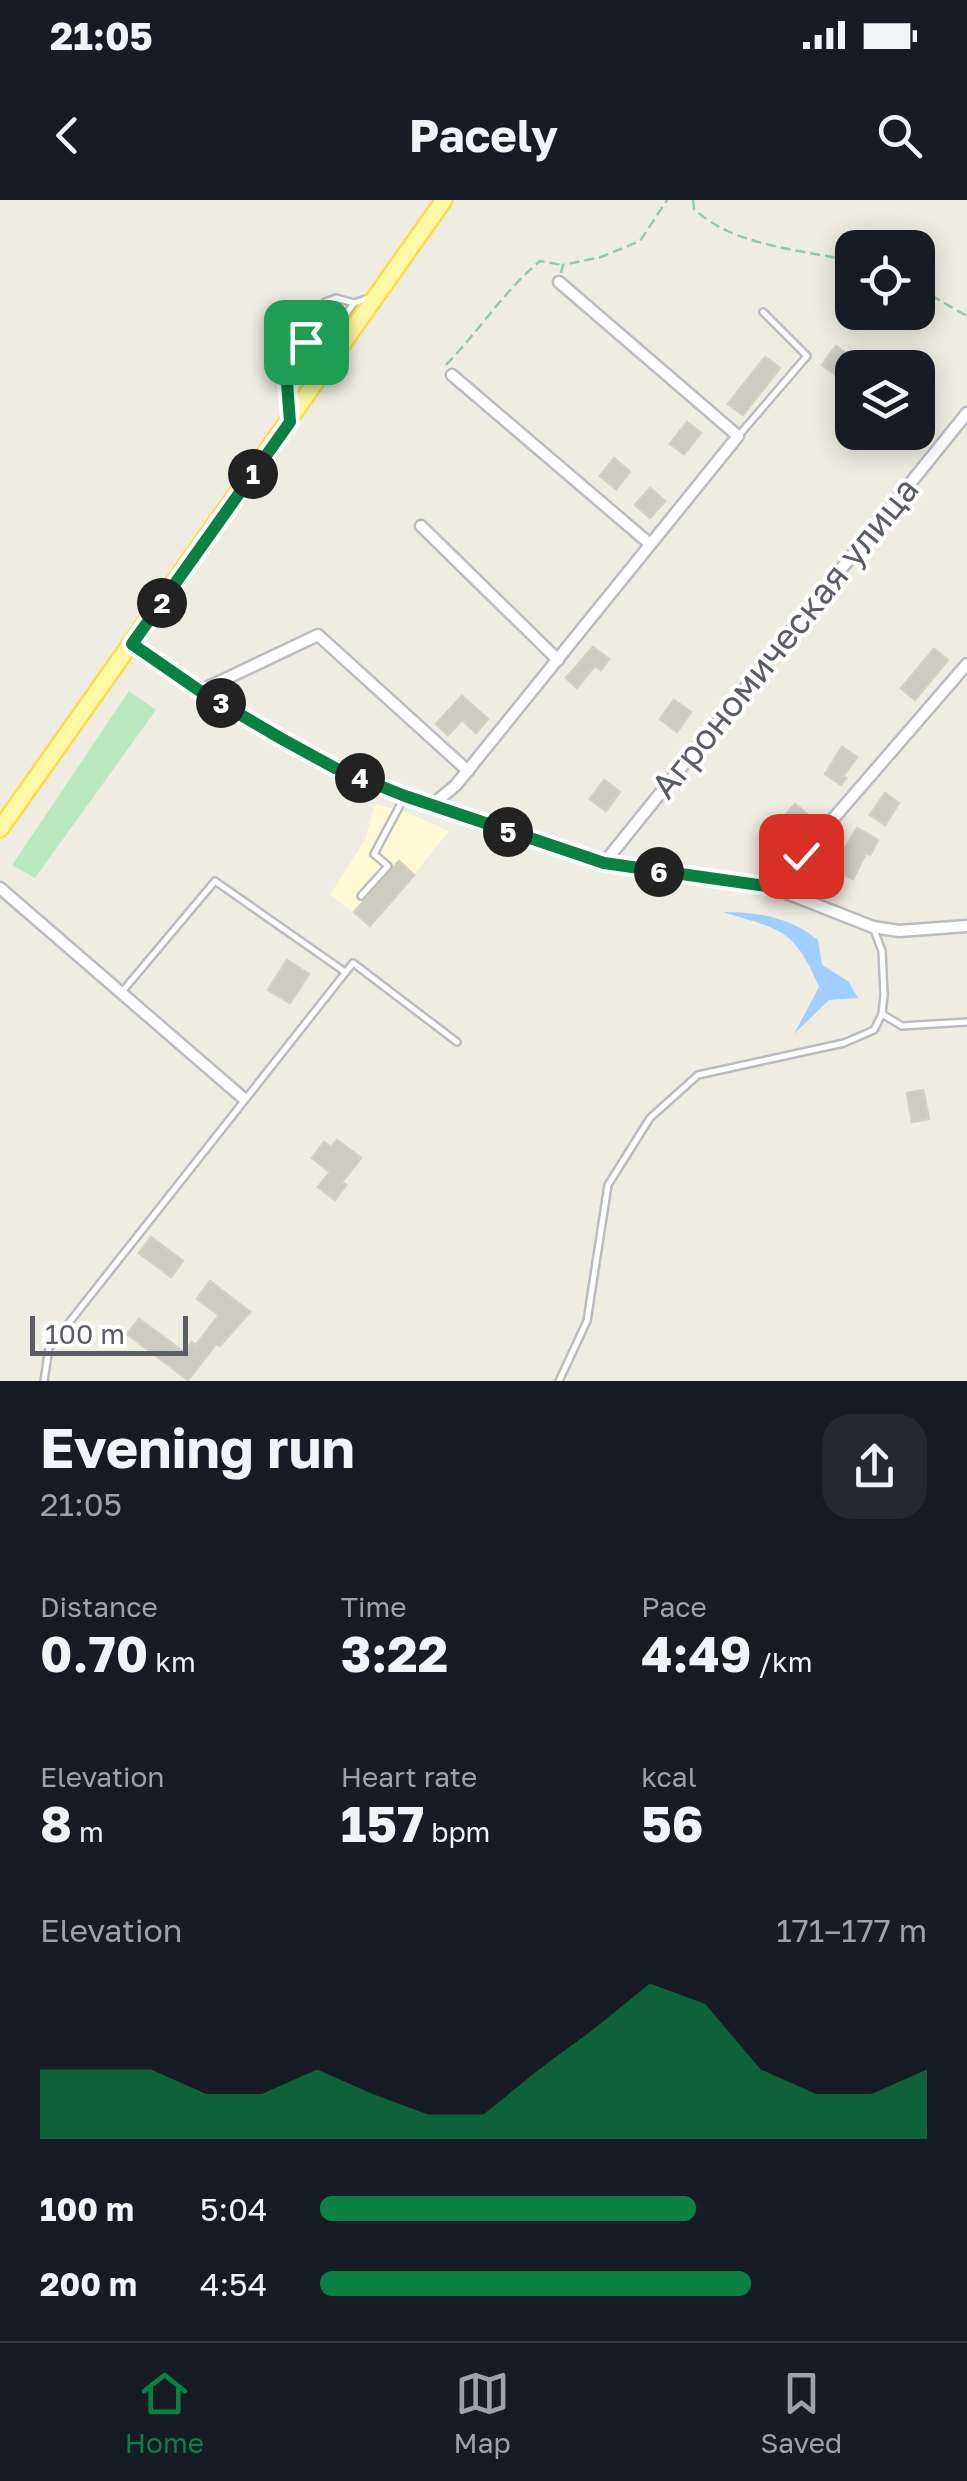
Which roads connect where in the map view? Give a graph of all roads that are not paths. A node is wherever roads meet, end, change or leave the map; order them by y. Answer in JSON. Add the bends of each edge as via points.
{"nodes":[{"id":1,"x":444,"y":200,"type":"edge"},
{"id":2,"x":559,"y":282,"type":"road end"},
{"id":3,"x":377,"y":298,"type":"junction"},
{"id":4,"x":354,"y":303,"type":"junction"},
{"id":5,"x":763,"y":312,"type":"dead end"},
{"id":6,"x":290,"y":348,"type":"junction"},
{"id":7,"x":452,"y":375,"type":"road end"},
{"id":8,"x":967,"y":413,"type":"edge"},
{"id":9,"x":290,"y":422,"type":"junction"},
{"id":10,"x":738,"y":436,"type":"junction"},
{"id":11,"x":421,"y":526,"type":"dead end"},
{"id":12,"x":650,"y":544,"type":"junction"},
{"id":13,"x":132,"y":644,"type":"junction"},
{"id":14,"x":558,"y":660,"type":"junction"},
{"id":15,"x":967,"y":664,"type":"edge"},
{"id":16,"x":200,"y":691,"type":"junction"},
{"id":17,"x":468,"y":771,"type":"junction"},
{"id":18,"x":405,"y":796,"type":"junction"},
{"id":19,"x":432,"y":805,"type":"junction"},
{"id":20,"x":0,"y":829,"type":"edge"},
{"id":21,"x":604,"y":863,"type":"junction"},
{"id":22,"x":0,"y":888,"type":"edge"},
{"id":23,"x":780,"y":888,"type":"junction"},
{"id":24,"x":361,"y":896,"type":"dead end"},
{"id":25,"x":967,"y":926,"type":"edge"},
{"id":26,"x":874,"y":927,"type":"junction"},
{"id":27,"x":345,"y":972,"type":"junction"},
{"id":28,"x":122,"y":992,"type":"junction"},
{"id":29,"x":882,"y":1014,"type":"junction"},
{"id":30,"x":967,"y":1022,"type":"edge"},
{"id":31,"x":456,"y":1042,"type":"dead end"},
{"id":32,"x":243,"y":1098,"type":"junction"},
{"id":33,"x":44,"y":1381,"type":"edge"},
{"id":34,"x":559,"y":1381,"type":"edge"}],
"edges":[{"from":1,"to":3,"type":"main road"},
{"from":2,"to":10,"type":"street"},
{"from":3,"to":4,"type":"lane"},
{"from":3,"to":9,"type":"main road"},
{"from":4,"to":6,"type":"lane","via":[[327,342]]},
{"from":4,"to":6,"type":"lane","via":[[325,302]]},
{"from":5,"to":10,"type":"lane","via":[[807,356]]},
{"from":6,"to":9,"type":"lane","via":[[284,364]]},
{"from":7,"to":12,"type":"street"},
{"from":8,"to":21,"type":"street","name":"Агрономическая улица"},
{"from":9,"to":13,"type":"main road"},
{"from":10,"to":12,"type":"street"},
{"from":11,"to":14,"type":"street"},
{"from":12,"to":14,"type":"street"},
{"from":13,"to":16,"type":"street"},
{"from":13,"to":20,"type":"main road"},
{"from":14,"to":17,"type":"street"},
{"from":15,"to":23,"type":"street"},
{"from":16,"to":17,"type":"street","via":[[318,635]]},
{"from":16,"to":18,"type":"street","via":[[335,768]]},
{"from":17,"to":19,"type":"street"},
{"from":18,"to":19,"type":"street"},
{"from":18,"to":24,"type":"lane","via":[[374,854],[388,866]]},
{"from":19,"to":21,"type":"street"},
{"from":21,"to":23,"type":"street"},
{"from":22,"to":28,"type":"street"},
{"from":23,"to":26,"type":"street"},
{"from":25,"to":26,"type":"street"},
{"from":26,"to":29,"type":"lane","via":[[882,951]]},
{"from":27,"to":28,"type":"lane","via":[[215,881]]},
{"from":27,"to":31,"type":"lane","via":[[353,962]]},
{"from":27,"to":32,"type":"lane"},
{"from":28,"to":32,"type":"street"},
{"from":29,"to":30,"type":"lane","via":[[902,1026]]},
{"from":29,"to":34,"type":"lane","via":[[874,1030],[844,1043],[698,1075],[650,1118],[608,1184],[587,1321]]},
{"from":32,"to":33,"type":"lane","via":[[50,1348]]}]}
